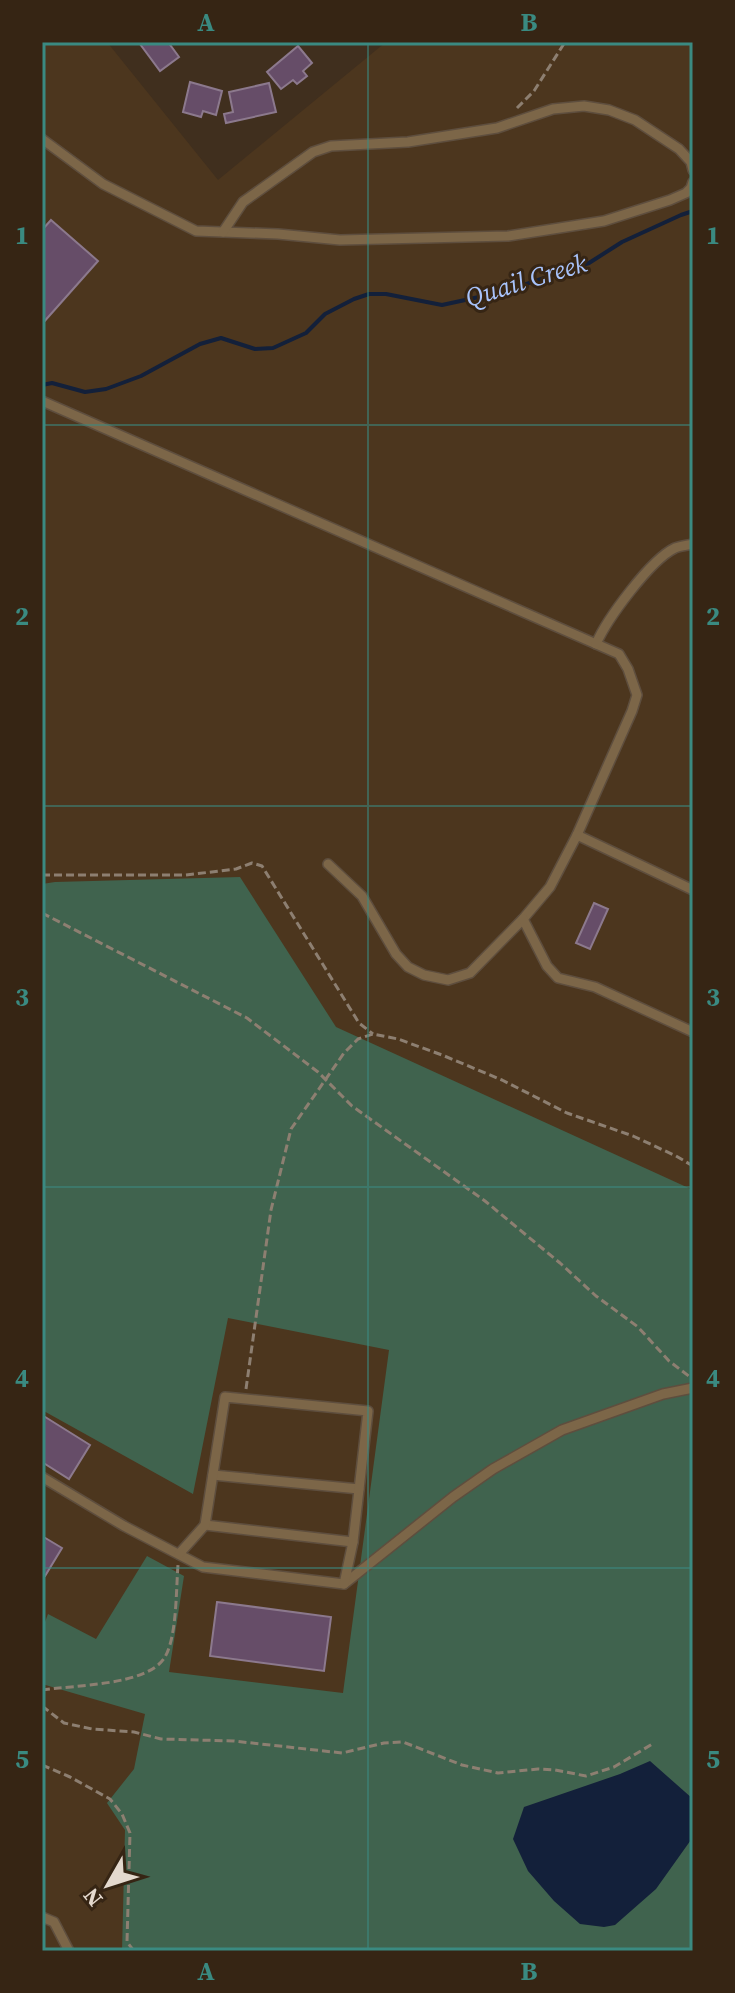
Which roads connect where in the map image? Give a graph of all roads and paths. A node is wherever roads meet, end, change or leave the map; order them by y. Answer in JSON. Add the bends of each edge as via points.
{"nodes":[{"id":1,"x":565,"y":42,"type":"edge"},
{"id":2,"x":515,"y":109,"type":"dead end"},
{"id":3,"x":42,"y":139,"type":"edge"},
{"id":4,"x":693,"y":170,"type":"edge"},
{"id":5,"x":692,"y":186,"type":"edge"},
{"id":6,"x":223,"y":232,"type":"junction"},
{"id":7,"x":42,"y":401,"type":"edge"},
{"id":8,"x":693,"y":544,"type":"edge"},
{"id":9,"x":596,"y":644,"type":"junction"},
{"id":10,"x":577,"y":835,"type":"junction"},
{"id":11,"x":328,"y":864,"type":"dead end"},
{"id":12,"x":42,"y":875,"type":"edge"},
{"id":13,"x":693,"y":890,"type":"edge"},
{"id":14,"x":42,"y":913,"type":"edge"},
{"id":15,"x":523,"y":919,"type":"junction"},
{"id":16,"x":693,"y":1032,"type":"edge"},
{"id":17,"x":373,"y":1034,"type":"junction"},
{"id":18,"x":326,"y":1080,"type":"junction"},
{"id":19,"x":693,"y":1166,"type":"edge"},
{"id":20,"x":693,"y":1380,"type":"edge"},
{"id":21,"x":693,"y":1388,"type":"edge"},
{"id":22,"x":244,"y":1399,"type":"junction"},
{"id":23,"x":213,"y":1475,"type":"junction"},
{"id":24,"x":42,"y":1477,"type":"edge"},
{"id":25,"x":359,"y":1489,"type":"junction"},
{"id":26,"x":205,"y":1525,"type":"junction"},
{"id":27,"x":353,"y":1542,"type":"junction"},
{"id":28,"x":179,"y":1554,"type":"junction"},
{"id":29,"x":344,"y":1584,"type":"junction"},
{"id":30,"x":42,"y":1690,"type":"edge"},
{"id":31,"x":42,"y":1706,"type":"edge"},
{"id":32,"x":654,"y":1743,"type":"dead end"},
{"id":33,"x":42,"y":1765,"type":"edge"},
{"id":34,"x":42,"y":1917,"type":"edge"},
{"id":35,"x":69,"y":1951,"type":"edge"},
{"id":36,"x":134,"y":1951,"type":"edge"}],
"edges":[{"from":1,"to":2,"type":"path","via":[[534,91]]},
{"from":3,"to":6,"type":"lane","via":[[103,184],[196,231]]},
{"from":4,"to":6,"type":"lane","via":[[679,149],[635,120],[584,106],[553,109],[497,128],[313,152],[243,202]]},
{"from":5,"to":6,"type":"lane","via":[[670,200],[604,221],[508,236],[340,240]]},
{"from":7,"to":9,"type":"lane"},
{"from":8,"to":9,"type":"lane","via":[[676,548],[645,573]]},
{"from":9,"to":10,"type":"lane","via":[[619,654],[637,695]]},
{"from":10,"to":13,"type":"lane"},
{"from":10,"to":15,"type":"lane","via":[[550,887]]},
{"from":11,"to":15,"type":"lane","via":[[362,896],[396,954],[424,975],[448,980],[470,973]]},
{"from":12,"to":17,"type":"path","via":[[186,875],[252,863],[262,866],[359,1023]]},
{"from":14,"to":18,"type":"path","via":[[247,1018]]},
{"from":15,"to":16,"type":"lane","via":[[558,978],[595,987]]},
{"from":17,"to":18,"type":"path","via":[[358,1039]]},
{"from":17,"to":19,"type":"path","via":[[442,1055]]},
{"from":18,"to":20,"type":"path","via":[[352,1106],[506,1218],[638,1327]]},
{"from":18,"to":22,"type":"path","via":[[291,1129],[271,1210]]},
{"from":21,"to":29,"type":"lane","via":[[562,1430],[453,1497]]},
{"from":22,"to":23,"type":"lane","via":[[225,1397]]},
{"from":22,"to":25,"type":"lane","via":[[368,1411]]},
{"from":23,"to":25,"type":"lane"},
{"from":23,"to":26,"type":"lane"},
{"from":24,"to":28,"type":"lane"},
{"from":25,"to":27,"type":"lane"},
{"from":26,"to":27,"type":"lane"},
{"from":26,"to":28,"type":"lane"},
{"from":27,"to":29,"type":"lane"},
{"from":28,"to":29,"type":"lane","via":[[203,1567]]},
{"from":28,"to":30,"type":"path","via":[[174,1626],[164,1659],[143,1675]]},
{"from":31,"to":32,"type":"path","via":[[64,1723],[161,1739],[342,1753],[403,1742],[498,1773],[538,1769],[586,1776],[614,1767]]},
{"from":33,"to":36,"type":"path","via":[[110,1799],[122,1814],[130,1833],[127,1942]]},
{"from":34,"to":35,"type":"lane","via":[[54,1922]]}]}
